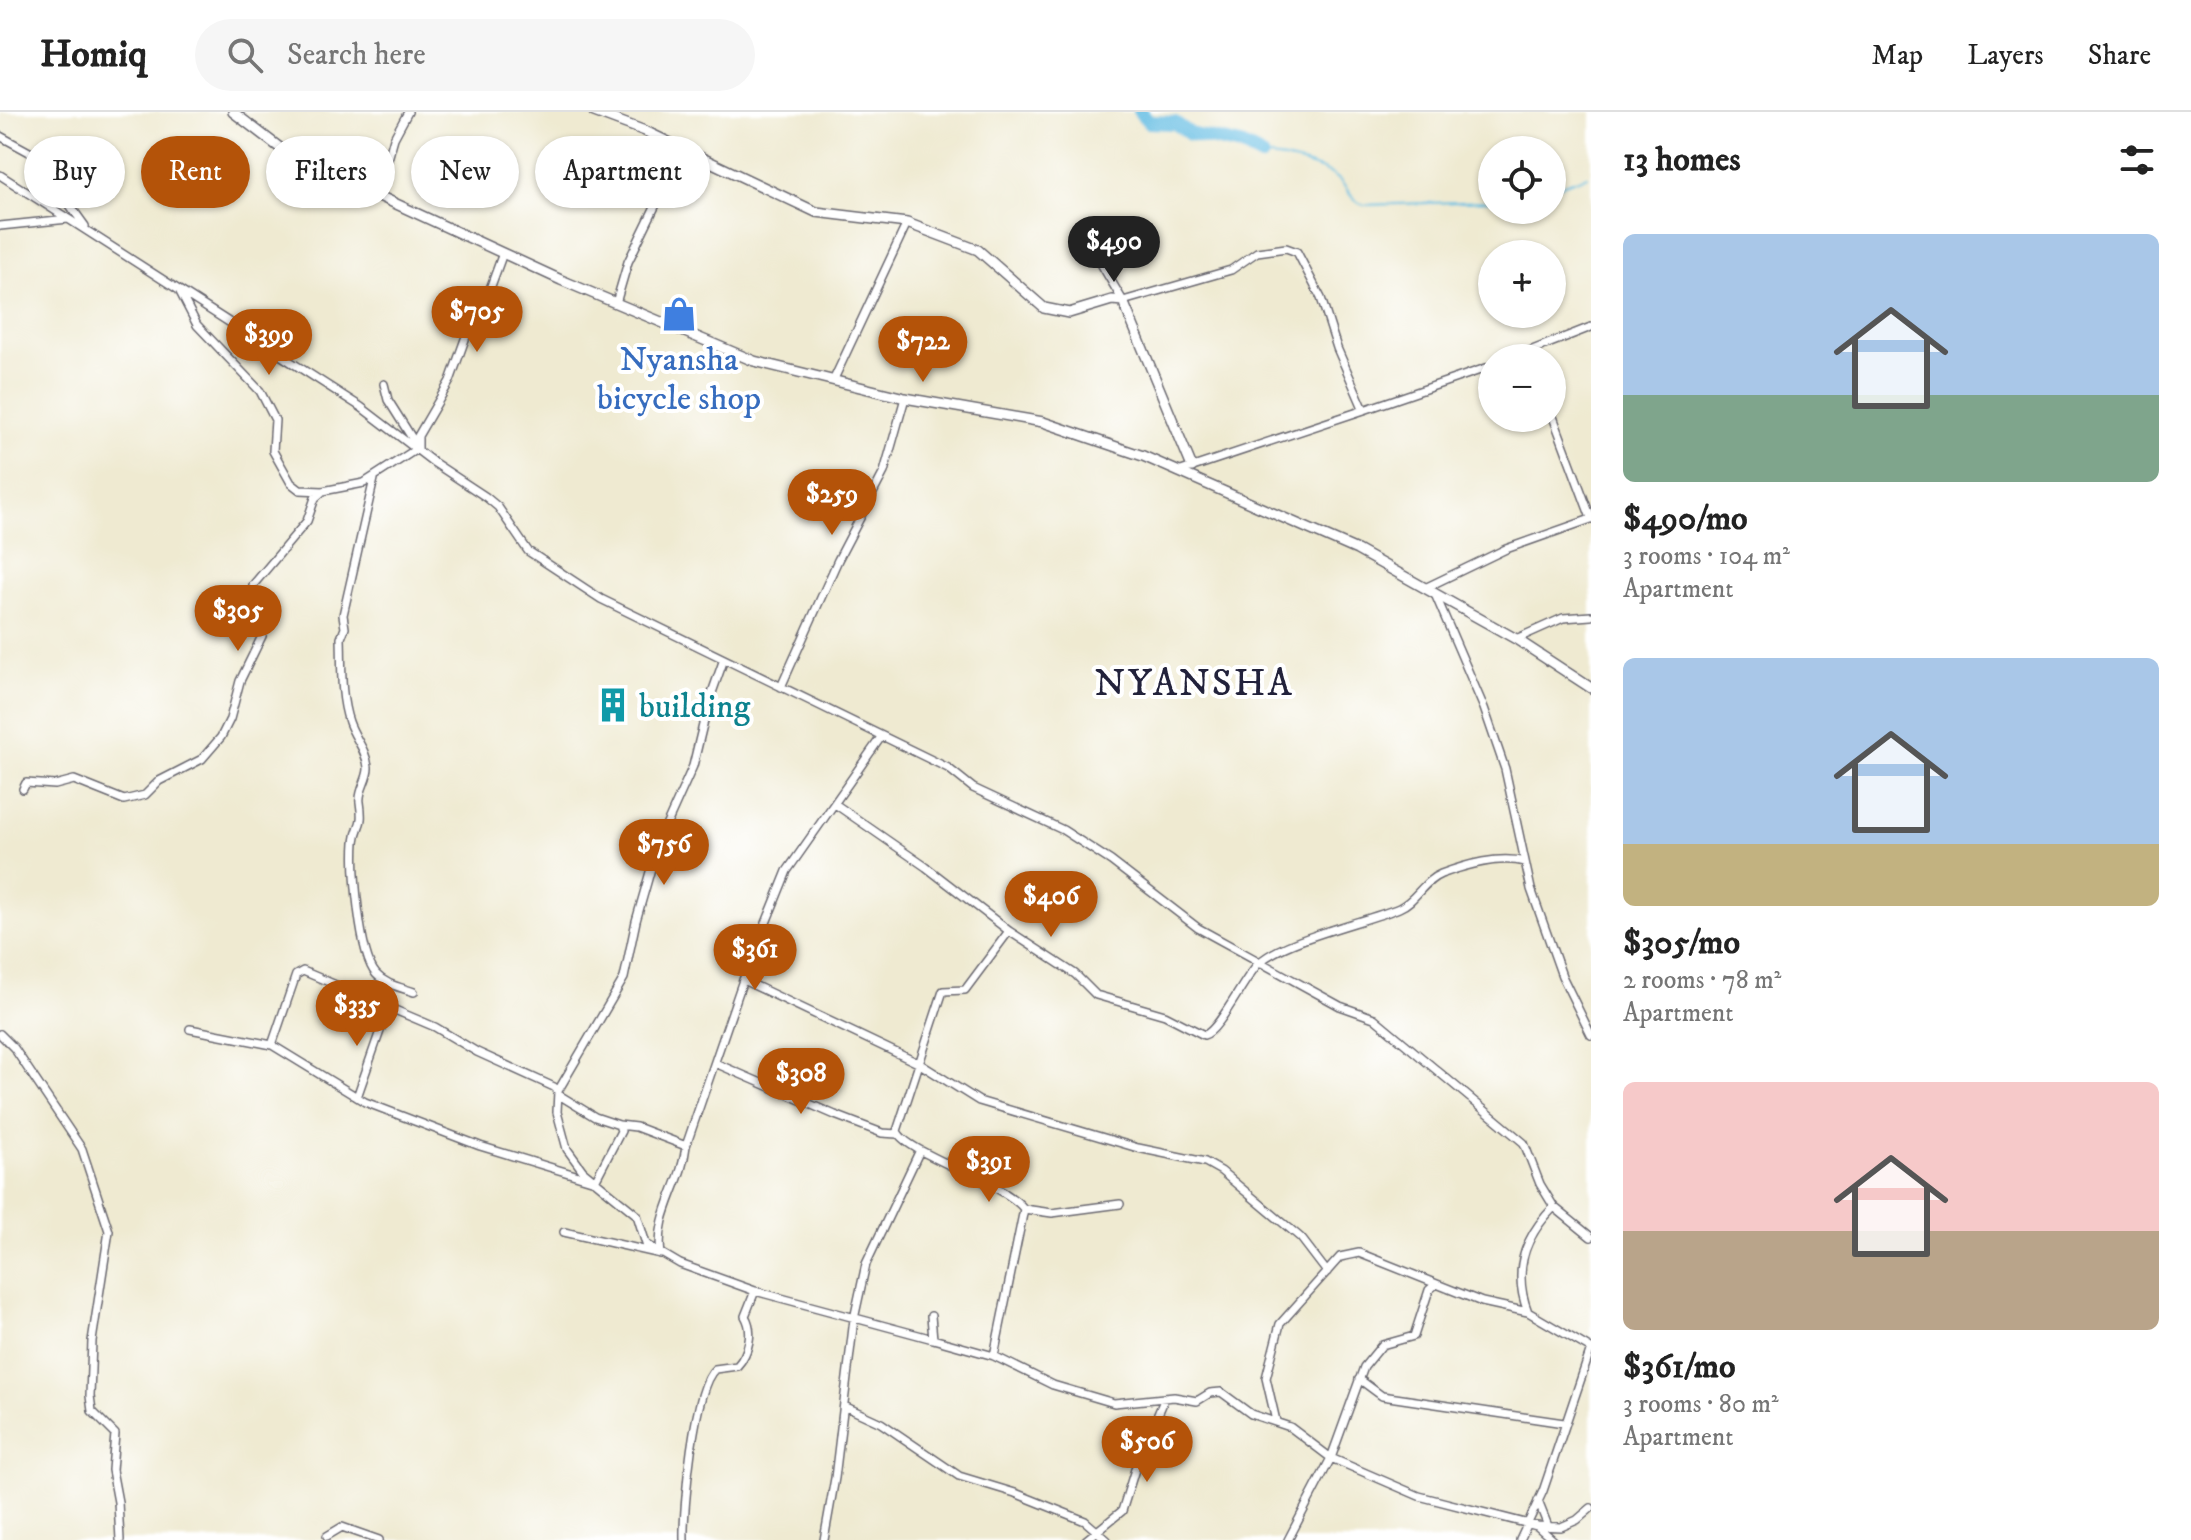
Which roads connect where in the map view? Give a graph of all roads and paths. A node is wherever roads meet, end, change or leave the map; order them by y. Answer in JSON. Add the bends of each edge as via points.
{"nodes":[{"id":1,"x":233,"y":112,"type":"edge"},
{"id":2,"x":408,"y":112,"type":"edge"},
{"id":3,"x":594,"y":112,"type":"edge"},
{"id":4,"x":0,"y":136,"type":"edge"},
{"id":5,"x":395,"y":136,"type":"edge"},
{"id":6,"x":652,"y":136,"type":"edge"},
{"id":7,"x":266,"y":137,"type":"edge"},
{"id":8,"x":710,"y":162,"type":"edge"},
{"id":9,"x":0,"y":175,"type":"edge"},
{"id":10,"x":395,"y":203,"type":"edge"},
{"id":11,"x":654,"y":208,"type":"edge"},
{"id":12,"x":68,"y":219,"type":"junction"},
{"id":13,"x":907,"y":223,"type":"junction"},
{"id":14,"x":0,"y":226,"type":"edge"},
{"id":15,"x":1080,"y":228,"type":"dead end"},
{"id":16,"x":88,"y":231,"type":"junction"},
{"id":17,"x":503,"y":253,"type":"junction"},
{"id":18,"x":177,"y":287,"type":"junction"},
{"id":19,"x":1123,"y":301,"type":"junction"},
{"id":20,"x":616,"y":303,"type":"junction"},
{"id":21,"x":1591,"y":327,"type":"edge"},
{"id":22,"x":1554,"y":344,"type":"edge"},
{"id":23,"x":1478,"y":371,"type":"edge"},
{"id":24,"x":834,"y":379,"type":"junction"},
{"id":25,"x":384,"y":384,"type":"dead end"},
{"id":26,"x":905,"y":398,"type":"junction"},
{"id":27,"x":1364,"y":410,"type":"junction"},
{"id":28,"x":1559,"y":432,"type":"edge"},
{"id":29,"x":418,"y":448,"type":"junction"},
{"id":30,"x":1192,"y":467,"type":"junction"},
{"id":31,"x":1178,"y":472,"type":"junction"},
{"id":32,"x":375,"y":477,"type":"junction"},
{"id":33,"x":323,"y":491,"type":"junction"},
{"id":34,"x":1591,"y":518,"type":"edge"},
{"id":35,"x":1425,"y":588,"type":"junction"},
{"id":36,"x":1435,"y":594,"type":"junction"},
{"id":37,"x":1591,"y":616,"type":"edge"},
{"id":38,"x":1516,"y":639,"type":"junction"},
{"id":39,"x":724,"y":659,"type":"junction"},
{"id":40,"x":781,"y":687,"type":"junction"},
{"id":41,"x":1591,"y":688,"type":"edge"},
{"id":42,"x":881,"y":737,"type":"junction"},
{"id":43,"x":23,"y":789,"type":"dead end"},
{"id":44,"x":835,"y":804,"type":"junction"},
{"id":45,"x":1525,"y":862,"type":"junction"},
{"id":46,"x":1009,"y":931,"type":"junction"},
{"id":47,"x":1260,"y":961,"type":"junction"},
{"id":48,"x":743,"y":980,"type":"junction"},
{"id":49,"x":414,"y":992,"type":"dead end"},
{"id":50,"x":388,"y":1008,"type":"junction"},
{"id":51,"x":190,"y":1029,"type":"dead end"},
{"id":52,"x":0,"y":1034,"type":"edge"},
{"id":53,"x":1591,"y":1035,"type":"edge"},
{"id":54,"x":272,"y":1045,"type":"junction"},
{"id":55,"x":715,"y":1063,"type":"junction"},
{"id":56,"x":920,"y":1064,"type":"junction"},
{"id":57,"x":558,"y":1093,"type":"junction"},
{"id":58,"x":357,"y":1097,"type":"junction"},
{"id":59,"x":619,"y":1125,"type":"junction"},
{"id":60,"x":897,"y":1134,"type":"junction"},
{"id":61,"x":686,"y":1146,"type":"junction"},
{"id":62,"x":920,"y":1150,"type":"junction"},
{"id":63,"x":595,"y":1181,"type":"junction"},
{"id":64,"x":1120,"y":1204,"type":"dead end"},
{"id":65,"x":1554,"y":1207,"type":"junction"},
{"id":66,"x":1024,"y":1209,"type":"junction"},
{"id":67,"x":564,"y":1232,"type":"dead end"},
{"id":68,"x":1591,"y":1237,"type":"edge"},
{"id":69,"x":661,"y":1254,"type":"junction"},
{"id":70,"x":1327,"y":1272,"type":"junction"},
{"id":71,"x":1435,"y":1285,"type":"junction"},
{"id":72,"x":755,"y":1291,"type":"junction"},
{"id":73,"x":1528,"y":1312,"type":"junction"},
{"id":74,"x":931,"y":1316,"type":"dead end"},
{"id":75,"x":854,"y":1319,"type":"junction"},
{"id":76,"x":933,"y":1339,"type":"junction"},
{"id":77,"x":1591,"y":1349,"type":"edge"},
{"id":78,"x":994,"y":1356,"type":"junction"},
{"id":79,"x":1359,"y":1379,"type":"junction"},
{"id":80,"x":1165,"y":1398,"type":"junction"},
{"id":81,"x":844,"y":1406,"type":"junction"},
{"id":82,"x":1276,"y":1421,"type":"junction"},
{"id":83,"x":1564,"y":1423,"type":"junction"},
{"id":84,"x":1331,"y":1458,"type":"junction"},
{"id":85,"x":1538,"y":1501,"type":"junction"},
{"id":86,"x":1591,"y":1508,"type":"edge"},
{"id":87,"x":1527,"y":1523,"type":"junction"},
{"id":88,"x":1537,"y":1526,"type":"junction"},
{"id":89,"x":1548,"y":1526,"type":"junction"},
{"id":90,"x":1095,"y":1529,"type":"junction"},
{"id":91,"x":327,"y":1536,"type":"dead end"},
{"id":92,"x":120,"y":1540,"type":"edge"},
{"id":93,"x":379,"y":1540,"type":"edge"},
{"id":94,"x":684,"y":1540,"type":"edge"},
{"id":95,"x":824,"y":1540,"type":"edge"},
{"id":96,"x":1086,"y":1540,"type":"edge"},
{"id":97,"x":1107,"y":1540,"type":"edge"},
{"id":98,"x":1288,"y":1540,"type":"edge"},
{"id":99,"x":1520,"y":1540,"type":"edge"},
{"id":100,"x":1553,"y":1540,"type":"edge"}],
"edges":[{"from":1,"to":7,"type":"street"},
{"from":2,"to":5,"type":"street"},
{"from":3,"to":6,"type":"street"},
{"from":4,"to":16,"type":"street","via":[[33,154]]},
{"from":8,"to":13,"type":"street","via":[[816,212]]},
{"from":9,"to":12,"type":"street"},
{"from":10,"to":17,"type":"street"},
{"from":11,"to":20,"type":"street","via":[[628,262]]},
{"from":12,"to":14,"type":"street"},
{"from":12,"to":16,"type":"street"},
{"from":13,"to":19,"type":"street","via":[[978,250],[1044,308],[1069,313]]},
{"from":13,"to":24,"type":"street"},
{"from":15,"to":19,"type":"street"},
{"from":16,"to":18,"type":"street"},
{"from":17,"to":20,"type":"street"},
{"from":17,"to":29,"type":"street","via":[[450,381],[418,436]]},
{"from":18,"to":29,"type":"street","via":[[300,364]]},
{"from":18,"to":33,"type":"street","via":[[197,325],[260,391],[275,420],[273,451],[291,483],[300,490]]},
{"from":19,"to":27,"type":"street","via":[[1231,270],[1257,252],[1297,252],[1321,298]]},
{"from":19,"to":30,"type":"street"},
{"from":20,"to":24,"type":"street","via":[[754,361]]},
{"from":21,"to":22,"type":"street"},
{"from":23,"to":27,"type":"street"},
{"from":24,"to":26,"type":"street"},
{"from":25,"to":29,"type":"street"},
{"from":26,"to":31,"type":"street","via":[[1043,422]]},
{"from":26,"to":40,"type":"street","via":[[884,472]]},
{"from":27,"to":30,"type":"street"},
{"from":28,"to":34,"type":"street"},
{"from":29,"to":32,"type":"street"},
{"from":29,"to":39,"type":"street","via":[[498,507],[528,551],[601,599]]},
{"from":30,"to":31,"type":"street"},
{"from":31,"to":35,"type":"street","via":[[1357,550]]},
{"from":32,"to":33,"type":"street"},
{"from":32,"to":49,"type":"street","via":[[341,638],[344,706],[364,746],[368,768],[355,842],[357,901],[373,969],[385,982]]},
{"from":33,"to":43,"type":"street","via":[[307,521],[253,585],[262,636],[240,681],[230,719],[202,759],[159,781],[145,795],[124,800],[74,780],[26,783]]},
{"from":34,"to":35,"type":"street","via":[[1506,549]]},
{"from":35,"to":36,"type":"street"},
{"from":36,"to":38,"type":"street"},
{"from":36,"to":45,"type":"street","via":[[1501,757]]},
{"from":37,"to":38,"type":"street","via":[[1563,618]]},
{"from":38,"to":41,"type":"street"},
{"from":39,"to":40,"type":"street"},
{"from":39,"to":57,"type":"street","via":[[693,766],[658,844],[624,978]]},
{"from":40,"to":42,"type":"street"},
{"from":42,"to":44,"type":"street"},
{"from":42,"to":47,"type":"street","via":[[1063,830],[1198,928]]},
{"from":44,"to":46,"type":"street"},
{"from":44,"to":48,"type":"street","via":[[787,871]]},
{"from":45,"to":47,"type":"street","via":[[1477,863],[1442,874],[1399,908],[1281,948]]},
{"from":45,"to":53,"type":"street","via":[[1562,976]]},
{"from":46,"to":47,"type":"street","via":[[1064,966],[1096,995],[1165,1015],[1204,1035],[1213,1031]]},
{"from":46,"to":56,"type":"street","via":[[965,990],[943,991]]},
{"from":47,"to":65,"type":"street","via":[[1340,1006],[1374,1018],[1423,1058],[1524,1143]]},
{"from":48,"to":55,"type":"street"},
{"from":48,"to":56,"type":"street"},
{"from":50,"to":54,"type":"street","via":[[299,971]]},
{"from":50,"to":57,"type":"street","via":[[435,1027]]},
{"from":50,"to":58,"type":"street"},
{"from":51,"to":54,"type":"street"},
{"from":52,"to":92,"type":"street","via":[[82,1149],[109,1231],[92,1341],[90,1396],[92,1411],[115,1434],[112,1470]]},
{"from":54,"to":58,"type":"street"},
{"from":55,"to":60,"type":"street","via":[[835,1115]]},
{"from":55,"to":61,"type":"street"},
{"from":56,"to":60,"type":"street"},
{"from":56,"to":70,"type":"street","via":[[979,1101],[1020,1116],[1171,1153],[1221,1171],[1301,1238]]},
{"from":57,"to":59,"type":"street","via":[[595,1117]]},
{"from":57,"to":63,"type":"street","via":[[557,1112],[567,1149]]},
{"from":58,"to":63,"type":"street","via":[[480,1146]]},
{"from":59,"to":61,"type":"street"},
{"from":59,"to":63,"type":"street","via":[[621,1131]]},
{"from":60,"to":62,"type":"street"},
{"from":61,"to":69,"type":"street","via":[[684,1170],[658,1236]]},
{"from":62,"to":66,"type":"street","via":[[990,1185]]},
{"from":62,"to":75,"type":"street","via":[[866,1264]]},
{"from":63,"to":69,"type":"street","via":[[632,1210],[646,1244]]},
{"from":64,"to":66,"type":"street","via":[[1052,1213]]},
{"from":65,"to":68,"type":"street"},
{"from":65,"to":73,"type":"street","via":[[1532,1233],[1521,1261]]},
{"from":66,"to":78,"type":"street"},
{"from":67,"to":69,"type":"street"},
{"from":69,"to":72,"type":"street"},
{"from":70,"to":71,"type":"street","via":[[1340,1257],[1359,1253]]},
{"from":70,"to":82,"type":"street","via":[[1280,1324],[1266,1378]]},
{"from":71,"to":73,"type":"street"},
{"from":71,"to":79,"type":"street","via":[[1414,1336],[1382,1345]]},
{"from":72,"to":75,"type":"street"},
{"from":72,"to":94,"type":"street","via":[[745,1316],[750,1333],[743,1359],[737,1366],[715,1369],[703,1387],[685,1487]]},
{"from":73,"to":77,"type":"street"},
{"from":74,"to":76,"type":"street"},
{"from":75,"to":76,"type":"street"},
{"from":75,"to":81,"type":"street"},
{"from":76,"to":78,"type":"street"},
{"from":77,"to":83,"type":"street"},
{"from":78,"to":80,"type":"street","via":[[1053,1385],[1114,1403]]},
{"from":79,"to":83,"type":"street","via":[[1382,1396]]},
{"from":79,"to":84,"type":"street"},
{"from":80,"to":82,"type":"street","via":[[1197,1401],[1221,1392],[1251,1414]]},
{"from":80,"to":90,"type":"street","via":[[1122,1511]]},
{"from":81,"to":90,"type":"street","via":[[881,1423],[959,1476],[1015,1493]]},
{"from":81,"to":95,"type":"street"},
{"from":82,"to":84,"type":"street"},
{"from":83,"to":85,"type":"street"},
{"from":84,"to":87,"type":"street","via":[[1419,1496]]},
{"from":84,"to":98,"type":"street"},
{"from":85,"to":87,"type":"street"},
{"from":85,"to":89,"type":"street"},
{"from":86,"to":89,"type":"street","via":[[1568,1524]]},
{"from":87,"to":88,"type":"street"},
{"from":87,"to":99,"type":"street"},
{"from":88,"to":89,"type":"street"},
{"from":88,"to":100,"type":"street"},
{"from":90,"to":96,"type":"street"},
{"from":90,"to":97,"type":"street"},
{"from":91,"to":93,"type":"street","via":[[342,1527]]}]}
